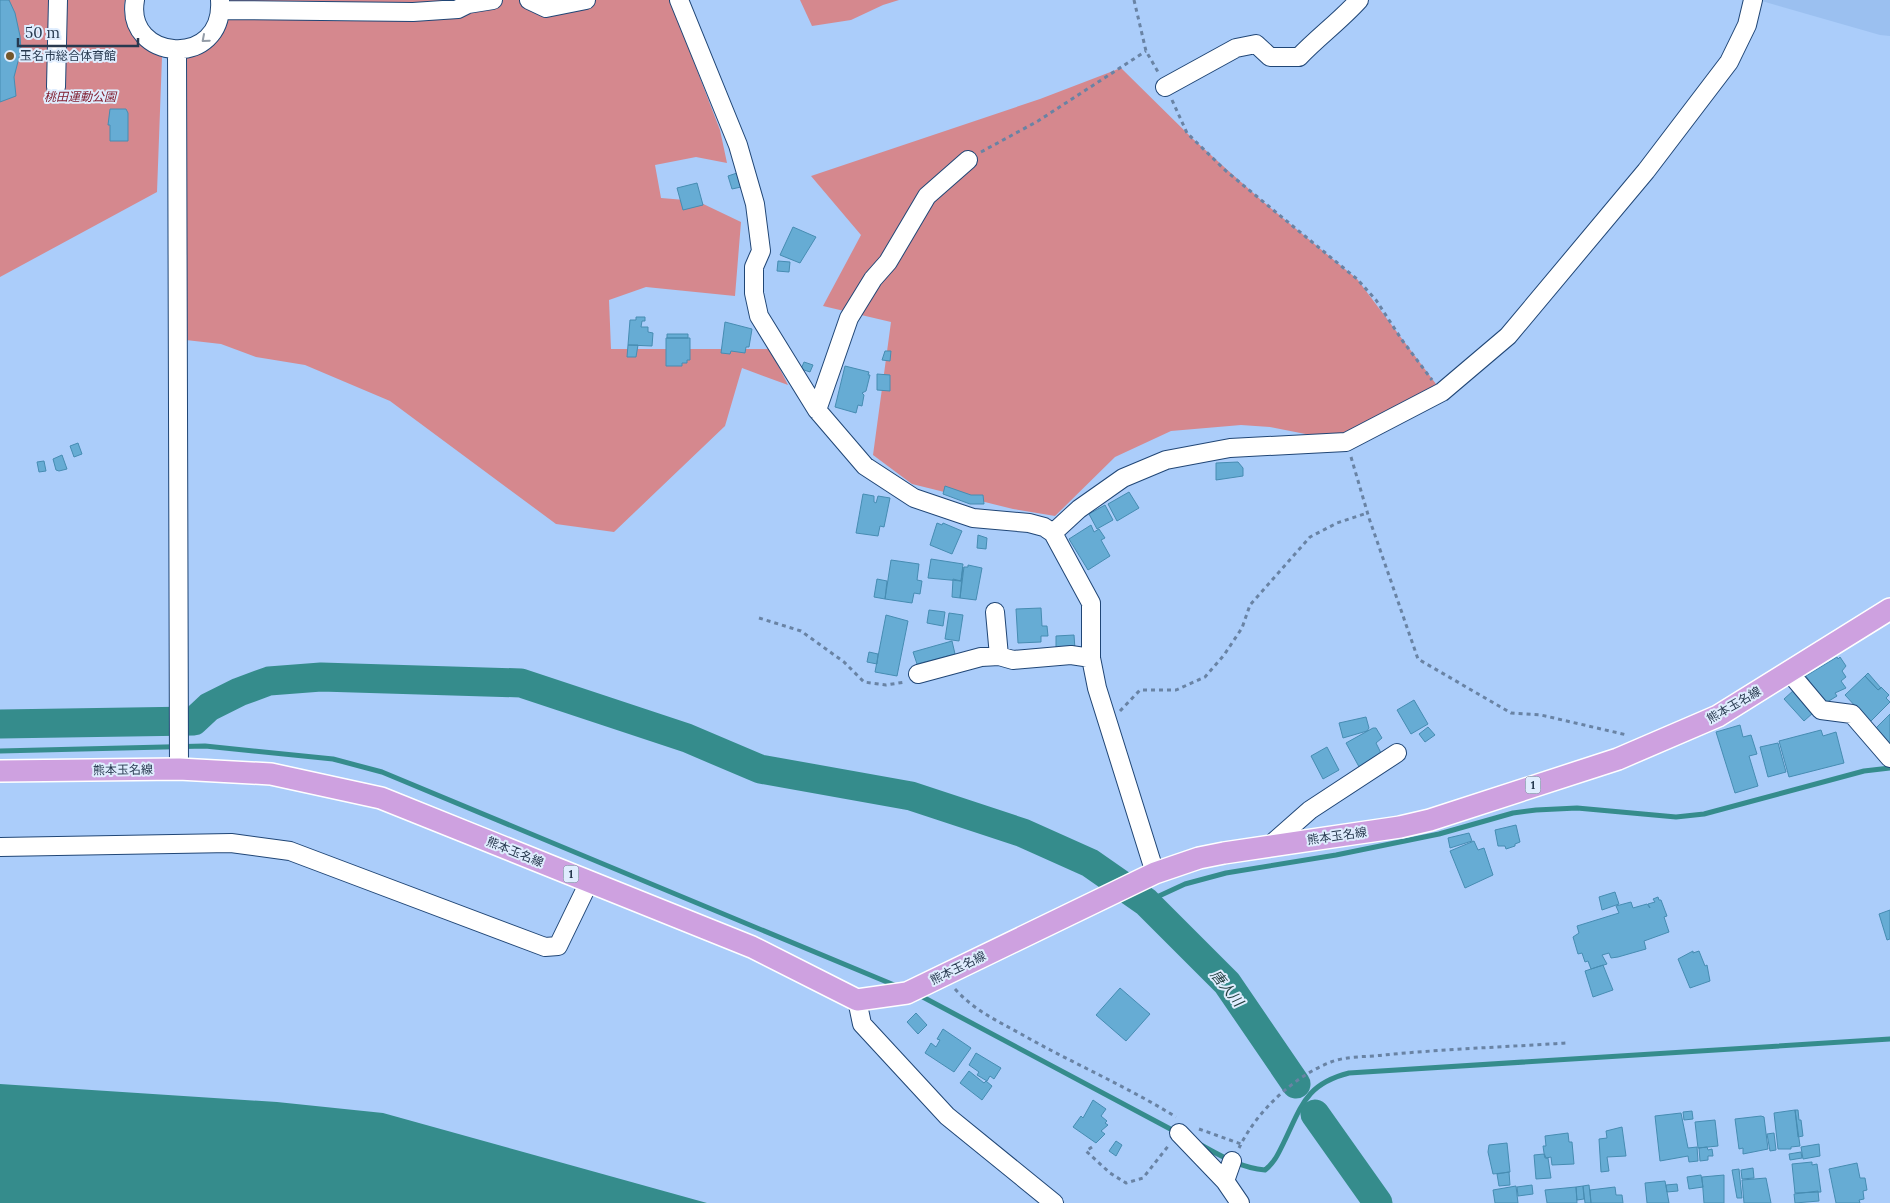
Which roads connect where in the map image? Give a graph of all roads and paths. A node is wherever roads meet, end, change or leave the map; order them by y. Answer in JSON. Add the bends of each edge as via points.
{"nodes":[{"id":1,"x":58,"y":0,"type":"edge"},
{"id":2,"x":135,"y":0,"type":"edge"},
{"id":3,"x":493,"y":0,"type":"edge"},
{"id":4,"x":528,"y":0,"type":"edge"},
{"id":5,"x":586,"y":0,"type":"edge"},
{"id":6,"x":678,"y":0,"type":"edge"},
{"id":7,"x":1134,"y":0,"type":"edge"},
{"id":8,"x":1359,"y":0,"type":"edge"},
{"id":9,"x":1753,"y":0,"type":"edge"},
{"id":10,"x":469,"y":2,"type":"edge"},
{"id":11,"x":220,"y":5,"type":"edge"},
{"id":12,"x":177,"y":50,"type":"junction"},
{"id":13,"x":1146,"y":51,"type":"junction"},
{"id":14,"x":56,"y":87,"type":"dead end"},
{"id":15,"x":1165,"y":87,"type":"junction"},
{"id":16,"x":968,"y":160,"type":"joint"},
{"id":17,"x":1442,"y":392,"type":"junction"},
{"id":18,"x":817,"y":410,"type":"junction"},
{"id":19,"x":1346,"y":442,"type":"junction"},
{"id":20,"x":1367,"y":513,"type":"junction"},
{"id":21,"x":1053,"y":532,"type":"junction"},
{"id":22,"x":1890,"y":609,"type":"edge"},
{"id":23,"x":995,"y":612,"type":"dead end"},
{"id":24,"x":759,"y":618,"type":"dead end"},
{"id":25,"x":999,"y":656,"type":"junction"},
{"id":26,"x":1091,"y":658,"type":"junction"},
{"id":27,"x":1789,"y":672,"type":"junction"},
{"id":28,"x":918,"y":674,"type":"joint"},
{"id":29,"x":1109,"y":725,"type":"junction"},
{"id":30,"x":1657,"y":742,"type":"junction"},
{"id":31,"x":1397,"y":753,"type":"dead end"},
{"id":32,"x":178,"y":754,"type":"junction"},
{"id":33,"x":1890,"y":758,"type":"edge"},
{"id":34,"x":0,"y":771,"type":"edge"},
{"id":35,"x":1268,"y":846,"type":"junction"},
{"id":36,"x":0,"y":847,"type":"edge"},
{"id":37,"x":1150,"y":876,"type":"junction"},
{"id":38,"x":589,"y":882,"type":"junction"},
{"id":39,"x":943,"y":976,"type":"junction"},
{"id":40,"x":857,"y":1000,"type":"junction"},
{"id":41,"x":1566,"y":1043,"type":"dead end"},
{"id":42,"x":1184,"y":1129,"type":"junction"},
{"id":43,"x":1241,"y":1144,"type":"junction"},
{"id":44,"x":1092,"y":1146,"type":"dead end"},
{"id":45,"x":1232,"y":1161,"type":"joint"},
{"id":46,"x":1225,"y":1182,"type":"junction"},
{"id":47,"x":1054,"y":1203,"type":"edge"},
{"id":48,"x":1240,"y":1203,"type":"edge"}],
"edges":[{"from":1,"to":14,"type":"street"},
{"from":2,"to":12,"type":"street","via":[[135,19],[141,32],[163,48]]},
{"from":3,"to":10,"type":"street"},
{"from":4,"to":5,"type":"street","via":[[546,8]]},
{"from":6,"to":18,"type":"street","via":[[738,145],[755,204],[762,251],[754,267],[758,316]]},
{"from":7,"to":13,"type":"path"},
{"from":8,"to":15,"type":"street","via":[[1299,57],[1270,57],[1256,44],[1236,48]]},
{"from":9,"to":17,"type":"street","via":[[1747,25],[1728,62],[1646,171],[1508,336]]},
{"from":10,"to":11,"type":"street","via":[[458,8],[413,12]]},
{"from":11,"to":12,"type":"street","one_way":true,"via":[[214,31],[193,47]]},
{"from":12,"to":32,"type":"street"},
{"from":13,"to":15,"type":"path"},
{"from":13,"to":16,"type":"path","via":[[1038,122]]},
{"from":15,"to":17,"type":"path","via":[[1187,133],[1226,171],[1357,279],[1376,300]]},
{"from":16,"to":18,"type":"street","via":[[927,196],[888,262],[873,279],[849,318]]},
{"from":17,"to":19,"type":"street"},
{"from":18,"to":21,"type":"street","via":[[865,466],[914,498],[973,518],[1029,523]]},
{"from":19,"to":20,"type":"path"},
{"from":19,"to":21,"type":"street","via":[[1230,448],[1166,460],[1123,478]]},
{"from":20,"to":29,"type":"path","via":[[1310,537],[1250,605],[1242,628],[1205,677],[1176,690],[1140,690]]},
{"from":20,"to":30,"type":"path","via":[[1418,659],[1511,713],[1541,715]]},
{"from":21,"to":26,"type":"street","via":[[1091,603]]},
{"from":22,"to":27,"type":"main road","name":"熊本玉名線","number":"1"},
{"from":23,"to":25,"type":"street"},
{"from":24,"to":28,"type":"path","via":[[801,631],[844,662],[864,682],[886,685],[907,682]]},
{"from":25,"to":26,"type":"street","via":[[1013,660],[1071,655]]},
{"from":25,"to":28,"type":"street","via":[[981,657]]},
{"from":26,"to":29,"type":"street"},
{"from":27,"to":30,"type":"main road","name":"熊本玉名線","number":"1","via":[[1718,716]]},
{"from":27,"to":33,"type":"street","via":[[1821,710],[1852,714]]},
{"from":29,"to":37,"type":"street"},
{"from":30,"to":35,"type":"main road","name":"熊本玉名線","number":"1","via":[[1618,759],[1430,820]]},
{"from":31,"to":35,"type":"street","via":[[1310,810]]},
{"from":32,"to":34,"type":"main road","name":"熊本玉名線","number":"1"},
{"from":32,"to":38,"type":"main road","name":"熊本玉名線","number":"1","via":[[381,798]]},
{"from":35,"to":37,"type":"main road","name":"熊本玉名線","number":"1","via":[[1199,858]]},
{"from":36,"to":38,"type":"street","via":[[231,844],[290,851],[545,947],[558,946]]},
{"from":37,"to":39,"type":"main road","name":"熊本玉名線","number":"1"},
{"from":38,"to":40,"type":"main road","name":"熊本玉名線","number":"1","via":[[752,947]]},
{"from":39,"to":40,"type":"main road","name":"熊本玉名線","number":"1","via":[[907,993]]},
{"from":39,"to":42,"type":"path","via":[[970,1006],[1138,1094]]},
{"from":40,"to":47,"type":"street","via":[[862,1024],[946,1116]]},
{"from":41,"to":43,"type":"path","via":[[1333,1061],[1311,1071],[1283,1092],[1245,1135]]},
{"from":42,"to":43,"type":"path"},
{"from":42,"to":44,"type":"path","via":[[1144,1178],[1126,1183],[1086,1151]]},
{"from":42,"to":46,"type":"street"},
{"from":43,"to":45,"type":"path"},
{"from":45,"to":46,"type":"street"},
{"from":46,"to":48,"type":"street"}]}
